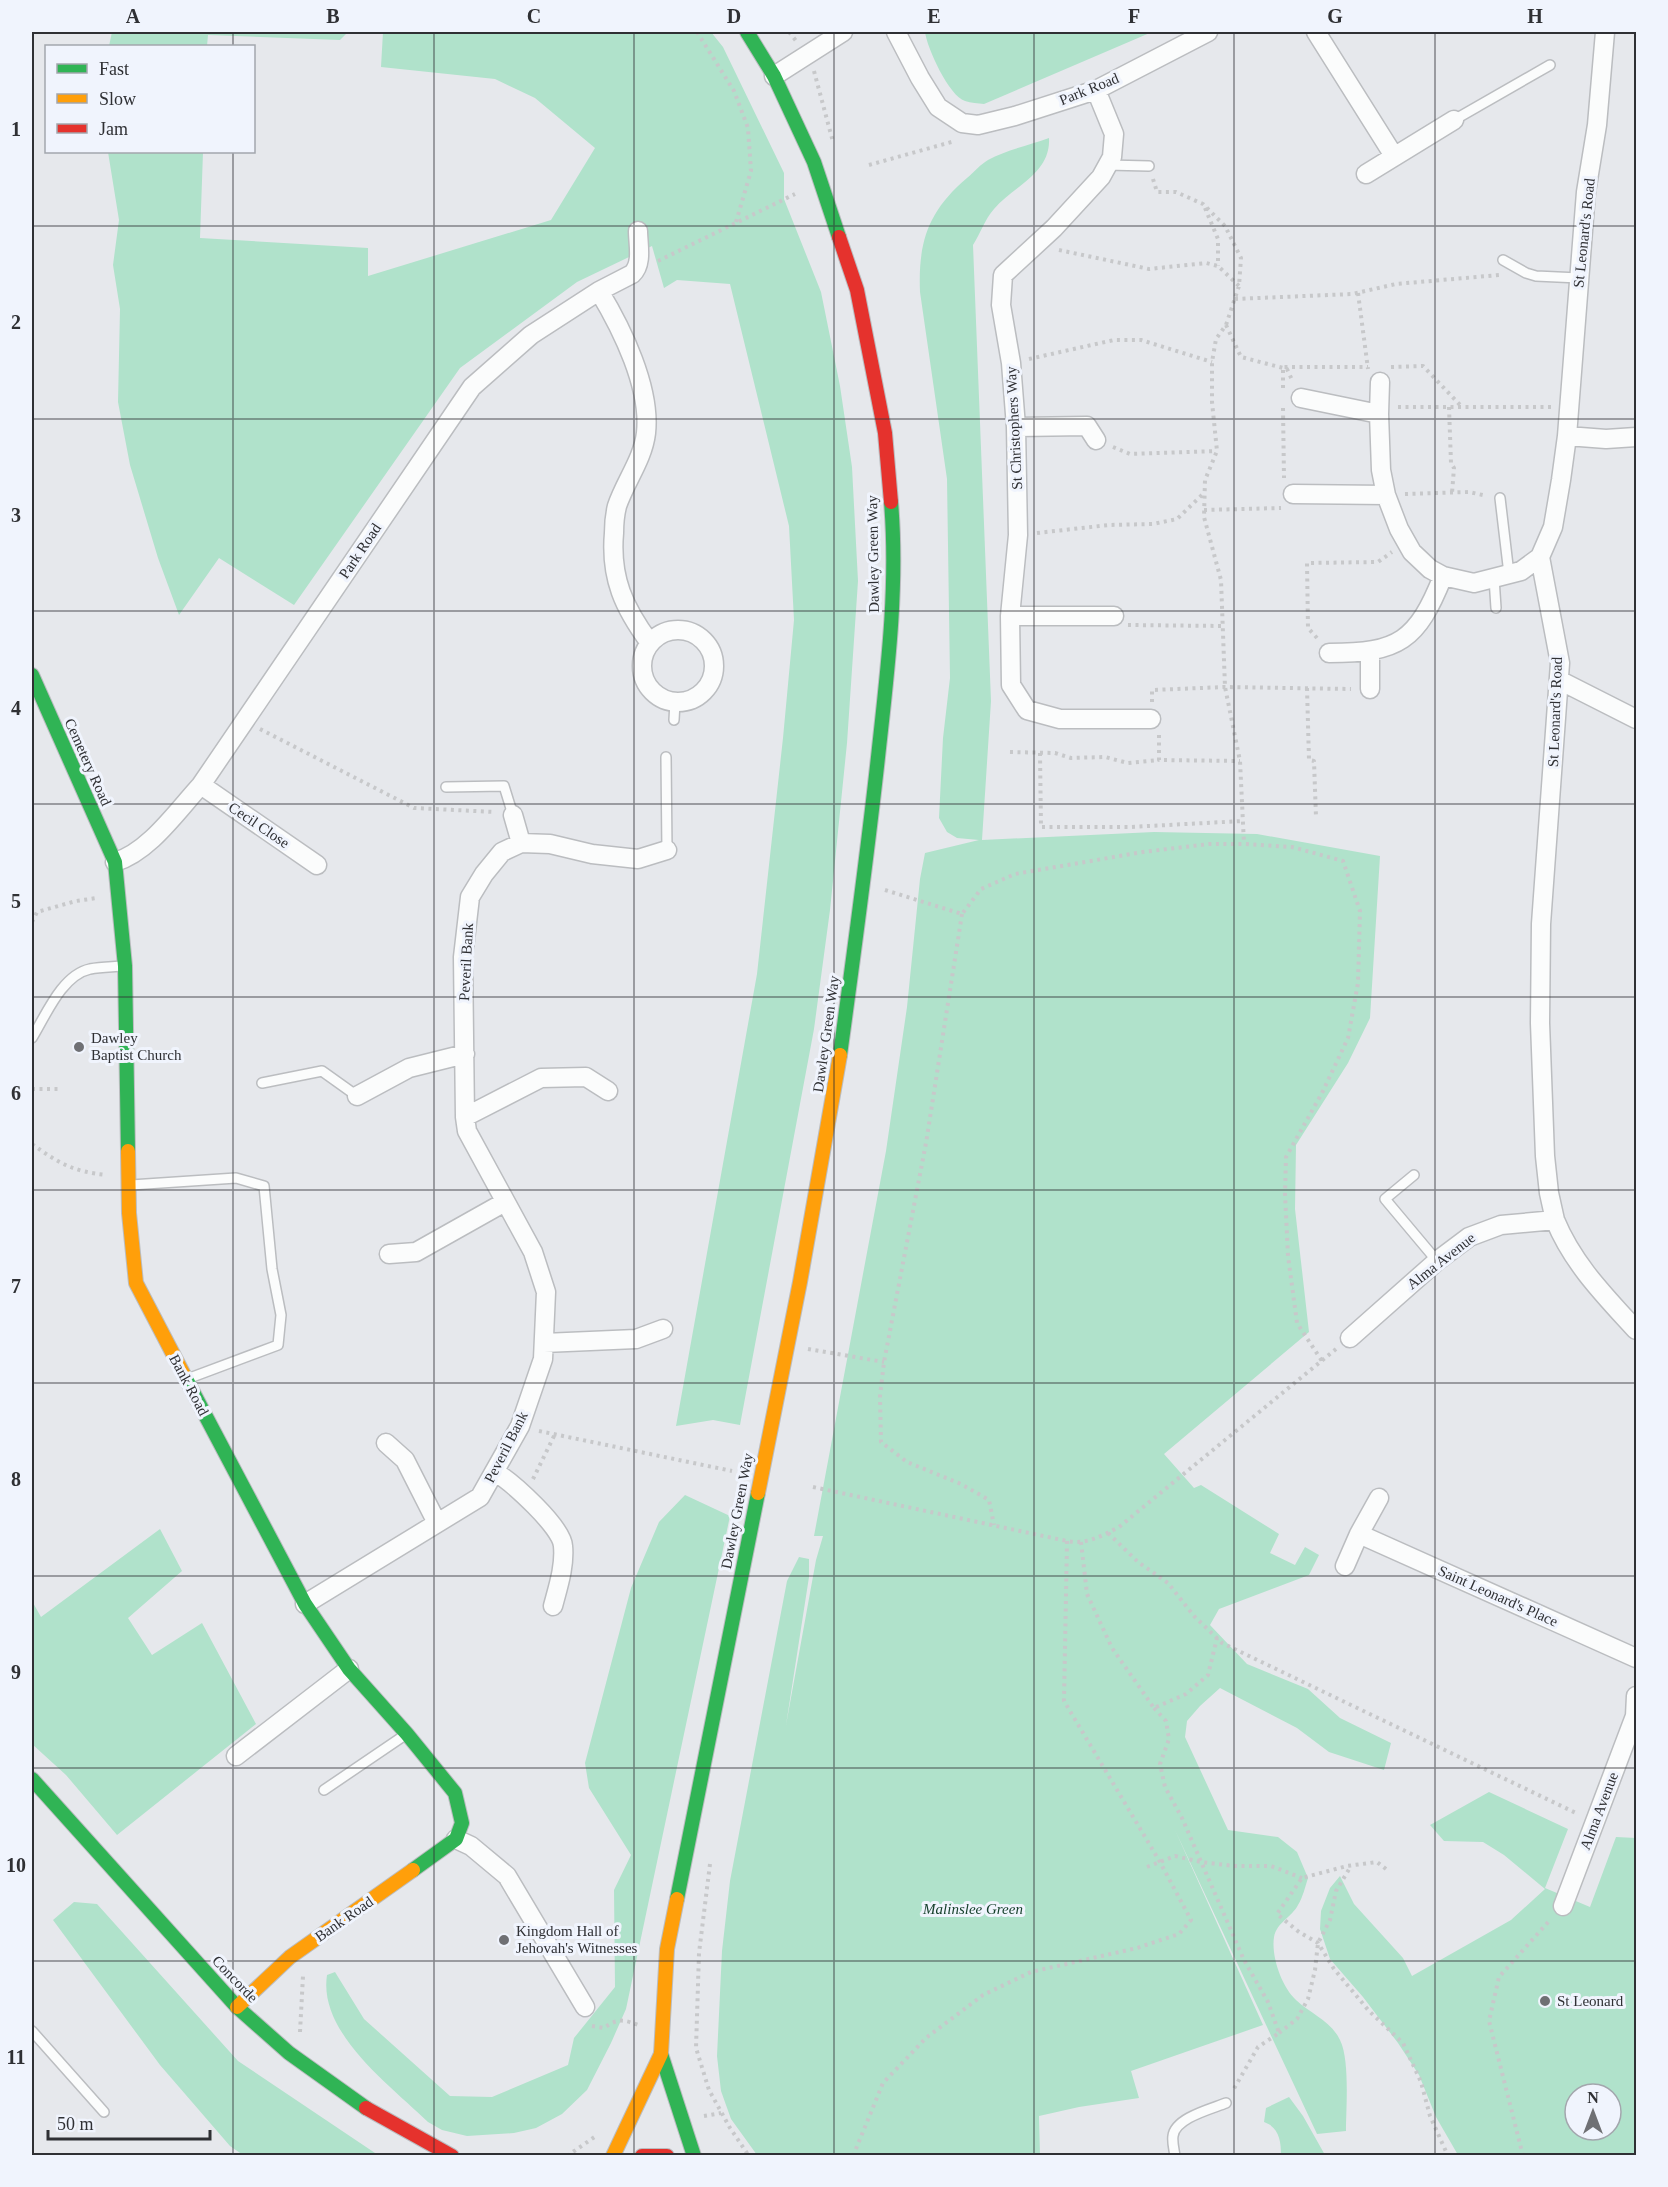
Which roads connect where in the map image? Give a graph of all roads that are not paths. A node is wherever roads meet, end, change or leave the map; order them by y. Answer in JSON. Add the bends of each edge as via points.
{"nodes":[{"id":1,"x":747,"y":32,"type":"edge"},
{"id":2,"x":843,"y":32,"type":"edge"},
{"id":3,"x":896,"y":32,"type":"edge"},
{"id":4,"x":1208,"y":32,"type":"edge"},
{"id":5,"x":1316,"y":32,"type":"edge"},
{"id":6,"x":1605,"y":32,"type":"edge"},
{"id":7,"x":1550,"y":65,"type":"dead end"},
{"id":8,"x":774,"y":76,"type":"junction"},
{"id":9,"x":1096,"y":90,"type":"junction"},
{"id":10,"x":1454,"y":120,"type":"joint"},
{"id":11,"x":1394,"y":156,"type":"junction"},
{"id":12,"x":1107,"y":165,"type":"junction"},
{"id":13,"x":1149,"y":166,"type":"road end"},
{"id":14,"x":1366,"y":174,"type":"dead end"},
{"id":15,"x":638,"y":231,"type":"dead end"},
{"id":16,"x":1503,"y":260,"type":"dead end"},
{"id":17,"x":1579,"y":279,"type":"junction"},
{"id":18,"x":599,"y":291,"type":"junction"},
{"id":19,"x":1382,"y":372,"type":"road end"},
{"id":20,"x":1301,"y":398,"type":"road end"},
{"id":21,"x":1379,"y":410,"type":"junction"},
{"id":22,"x":1016,"y":427,"type":"junction"},
{"id":23,"x":1567,"y":436,"type":"junction"},
{"id":24,"x":1636,"y":437,"type":"edge"},
{"id":25,"x":1096,"y":440,"type":"road end"},
{"id":26,"x":1293,"y":494,"type":"road end"},
{"id":27,"x":1386,"y":495,"type":"junction"},
{"id":28,"x":1500,"y":498,"type":"road end"},
{"id":29,"x":1540,"y":556,"type":"junction"},
{"id":30,"x":1443,"y":576,"type":"junction"},
{"id":31,"x":1501,"y":576,"type":"junction"},
{"id":32,"x":1496,"y":608,"type":"dead end"},
{"id":33,"x":1010,"y":616,"type":"junction"},
{"id":34,"x":1114,"y":616,"type":"road end"},
{"id":35,"x":650,"y":643,"type":"junction"},
{"id":36,"x":1370,"y":651,"type":"junction"},
{"id":37,"x":1329,"y":653,"type":"road end"},
{"id":38,"x":32,"y":675,"type":"edge"},
{"id":39,"x":1559,"y":680,"type":"junction"},
{"id":40,"x":1370,"y":689,"type":"road end"},
{"id":41,"x":35,"y":695,"type":"edge"},
{"id":42,"x":1151,"y":719,"type":"road end"},
{"id":43,"x":1636,"y":719,"type":"edge"},
{"id":44,"x":666,"y":757,"type":"dead end"},
{"id":45,"x":201,"y":785,"type":"junction"},
{"id":46,"x":446,"y":788,"type":"dead end"},
{"id":47,"x":513,"y":815,"type":"joint"},
{"id":48,"x":521,"y":843,"type":"junction"},
{"id":49,"x":667,"y":850,"type":"joint"},
{"id":50,"x":115,"y":862,"type":"junction"},
{"id":51,"x":317,"y":865,"type":"dead end"},
{"id":52,"x":125,"y":966,"type":"junction"},
{"id":53,"x":32,"y":1038,"type":"edge"},
{"id":54,"x":465,"y":1054,"type":"junction"},
{"id":55,"x":262,"y":1083,"type":"dead end"},
{"id":56,"x":608,"y":1091,"type":"dead end"},
{"id":57,"x":357,"y":1096,"type":"joint"},
{"id":58,"x":465,"y":1117,"type":"junction"},
{"id":59,"x":1414,"y":1175,"type":"dead end"},
{"id":60,"x":128,"y":1181,"type":"junction"},
{"id":61,"x":505,"y":1202,"type":"junction"},
{"id":62,"x":1555,"y":1220,"type":"junction"},
{"id":63,"x":389,"y":1254,"type":"dead end"},
{"id":64,"x":1437,"y":1261,"type":"junction"},
{"id":65,"x":663,"y":1329,"type":"dead end"},
{"id":66,"x":1636,"y":1330,"type":"edge"},
{"id":67,"x":1350,"y":1338,"type":"road end"},
{"id":68,"x":544,"y":1343,"type":"junction"},
{"id":69,"x":186,"y":1379,"type":"junction"},
{"id":70,"x":386,"y":1443,"type":"dead end"},
{"id":71,"x":495,"y":1472,"type":"junction"},
{"id":72,"x":1379,"y":1498,"type":"dead end"},
{"id":73,"x":437,"y":1523,"type":"junction"},
{"id":74,"x":1359,"y":1534,"type":"junction"},
{"id":75,"x":1345,"y":1566,"type":"dead end"},
{"id":76,"x":305,"y":1604,"type":"junction"},
{"id":77,"x":553,"y":1606,"type":"dead end"},
{"id":78,"x":1636,"y":1658,"type":"edge"},
{"id":79,"x":349,"y":1669,"type":"junction"},
{"id":80,"x":1636,"y":1696,"type":"edge"},
{"id":81,"x":1636,"y":1718,"type":"edge"},
{"id":82,"x":407,"y":1734,"type":"junction"},
{"id":83,"x":236,"y":1756,"type":"dead end"},
{"id":84,"x":32,"y":1779,"type":"edge"},
{"id":85,"x":324,"y":1790,"type":"dead end"},
{"id":86,"x":456,"y":1839,"type":"junction"},
{"id":87,"x":1563,"y":1906,"type":"road end"},
{"id":88,"x":237,"y":2007,"type":"junction"},
{"id":89,"x":585,"y":2007,"type":"road end"},
{"id":90,"x":32,"y":2031,"type":"edge"},
{"id":91,"x":661,"y":2054,"type":"junction"},
{"id":92,"x":1226,"y":2103,"type":"road end"},
{"id":93,"x":104,"y":2112,"type":"dead end"},
{"id":94,"x":452,"y":2156,"type":"edge"},
{"id":95,"x":613,"y":2156,"type":"edge"},
{"id":96,"x":642,"y":2156,"type":"edge"},
{"id":97,"x":667,"y":2156,"type":"edge"},
{"id":98,"x":694,"y":2156,"type":"edge"},
{"id":99,"x":1175,"y":2156,"type":"edge"}],
"edges":[{"from":1,"to":8,"type":"main road","name":"Dawley Green Way"},
{"from":2,"to":8,"type":"street"},
{"from":3,"to":9,"type":"street","name":"Park Road","via":[[938,107],[962,123],[978,125],[1015,116]]},
{"from":4,"to":9,"type":"street","name":"Park Road"},
{"from":5,"to":11,"type":"street"},
{"from":6,"to":17,"type":"street","name":"St Leonard's Road"},
{"from":7,"to":10,"type":"lane"},
{"from":8,"to":91,"type":"main road","name":"Dawley Green Way","via":[[814,162],[856,290],[868,344],[885,433],[892,516],[889,655],[864,883],[837,1077],[667,1949]]},
{"from":9,"to":12,"type":"street","name":"St Christophers Way","via":[[1114,134],[1112,157]]},
{"from":10,"to":11,"type":"street"},
{"from":11,"to":14,"type":"street"},
{"from":12,"to":13,"type":"lane"},
{"from":12,"to":22,"type":"street","name":"St Christophers Way","via":[[1101,177],[1003,275],[1000,305],[1011,363]]},
{"from":15,"to":18,"type":"street","name":"Park Road","via":[[636,270]]},
{"from":16,"to":17,"type":"lane","via":[[1536,276]]},
{"from":17,"to":23,"type":"street","name":"St Leonard's Road"},
{"from":18,"to":35,"type":"street","via":[[633,360],[645,408],[646,434],[617,506],[612,554],[618,587]]},
{"from":18,"to":45,"type":"street","name":"Park Road","via":[[531,335],[472,387]]},
{"from":19,"to":21,"type":"street"},
{"from":20,"to":21,"type":"street"},
{"from":21,"to":27,"type":"street","via":[[1381,471]]},
{"from":22,"to":25,"type":"street","via":[[1087,426]]},
{"from":22,"to":33,"type":"street","name":"St Christophers Way","via":[[1018,535]]},
{"from":23,"to":24,"type":"street"},
{"from":23,"to":29,"type":"street","name":"St Leonard's Road","via":[[1553,527]]},
{"from":26,"to":27,"type":"street"},
{"from":27,"to":30,"type":"street","via":[[1412,552]]},
{"from":28,"to":31,"type":"lane"},
{"from":29,"to":31,"type":"street","via":[[1521,571]]},
{"from":29,"to":39,"type":"street","name":"St Leonard's Road","via":[[1560,663]]},
{"from":30,"to":31,"type":"street","via":[[1474,583]]},
{"from":30,"to":36,"type":"street","via":[[1415,630],[1392,646]]},
{"from":31,"to":32,"type":"lane"},
{"from":33,"to":34,"type":"street"},
{"from":33,"to":42,"type":"street","name":"St Christophers Way","via":[[1011,685],[1027,710],[1060,719]]},
{"from":35,"to":35,"type":"street","via":[[660,635],[684,630],[706,643],[712,653],[714,672],[706,689],[675,711],[655,694],[643,675],[642,664]]},
{"from":36,"to":37,"type":"street"},
{"from":36,"to":40,"type":"street"},
{"from":38,"to":41,"type":"main road","name":"Cemetery Road"},
{"from":39,"to":43,"type":"street"},
{"from":39,"to":62,"type":"street","name":"St Leonard's Road","via":[[1541,924],[1540,1012],[1545,1156]]},
{"from":41,"to":50,"type":"main road","name":"Cemetery Road"},
{"from":44,"to":49,"type":"lane"},
{"from":45,"to":50,"type":"street","name":"Park Road","via":[[150,841],[128,858]]},
{"from":45,"to":51,"type":"street","name":"Cecil Close"},
{"from":46,"to":47,"type":"lane","via":[[504,786]]},
{"from":47,"to":48,"type":"street"},
{"from":48,"to":49,"type":"street","via":[[638,859]]},
{"from":48,"to":54,"type":"street","name":"Peveril Bank","via":[[502,852],[471,897],[463,957]]},
{"from":50,"to":52,"type":"main road","name":"Bank Road"},
{"from":52,"to":53,"type":"lane","via":[[89,969],[65,983]]},
{"from":52,"to":60,"type":"main road","name":"Bank Road"},
{"from":54,"to":57,"type":"street","via":[[408,1068]]},
{"from":54,"to":58,"type":"street","name":"Peveril Bank"},
{"from":55,"to":57,"type":"lane","via":[[322,1071]]},
{"from":56,"to":58,"type":"street","via":[[586,1077],[542,1078]]},
{"from":58,"to":61,"type":"street","name":"Peveril Bank","via":[[467,1131]]},
{"from":59,"to":64,"type":"lane","via":[[1386,1199]]},
{"from":60,"to":69,"type":"main road","name":"Bank Road","via":[[136,1283]]},
{"from":60,"to":69,"type":"lane","via":[[236,1178],[264,1186],[281,1315],[278,1345]]},
{"from":61,"to":63,"type":"street","via":[[416,1252]]},
{"from":61,"to":68,"type":"street","name":"Peveril Bank","via":[[533,1252],[546,1292]]},
{"from":62,"to":64,"type":"street","name":"Alma Avenue","via":[[1492,1227],[1469,1237]]},
{"from":62,"to":66,"type":"street","via":[[1582,1270]]},
{"from":64,"to":67,"type":"street","name":"Alma Avenue"},
{"from":65,"to":68,"type":"street","via":[[636,1339]]},
{"from":68,"to":71,"type":"street","name":"Peveril Bank","via":[[543,1359],[520,1426]]},
{"from":69,"to":76,"type":"main road","name":"Bank Road"},
{"from":70,"to":73,"type":"street","via":[[405,1460]]},
{"from":71,"to":73,"type":"street","name":"Peveril Bank","via":[[480,1497]]},
{"from":71,"to":77,"type":"street","via":[[525,1495],[560,1535],[562,1573]]},
{"from":72,"to":74,"type":"street"},
{"from":73,"to":76,"type":"street","name":"Peveril Bank"},
{"from":74,"to":75,"type":"street"},
{"from":74,"to":78,"type":"street","name":"Saint Leonard's Place"},
{"from":76,"to":79,"type":"main road","name":"Bank Road"},
{"from":79,"to":82,"type":"main road","name":"Bank Road"},
{"from":79,"to":83,"type":"street"},
{"from":80,"to":81,"type":"street","name":"Alma Avenue"},
{"from":81,"to":87,"type":"street","name":"Alma Avenue"},
{"from":82,"to":85,"type":"lane"},
{"from":82,"to":86,"type":"main road","name":"Bank Road","via":[[455,1793],[462,1823]]},
{"from":84,"to":88,"type":"main road","name":"Concorde"},
{"from":86,"to":88,"type":"main road","name":"Bank Road","via":[[290,1957]]},
{"from":86,"to":89,"type":"street","via":[[471,1846],[507,1876]]},
{"from":88,"to":94,"type":"main road","name":"Concorde","via":[[316,2074]]},
{"from":90,"to":93,"type":"lane"},
{"from":91,"to":95,"type":"main road","name":"Dawley Green Way"},
{"from":91,"to":98,"type":"main road","name":"Dawley Green Way"},
{"from":92,"to":99,"type":"lane","via":[[1186,2119],[1175,2129]]},
{"from":96,"to":97,"type":"main road"}]}
